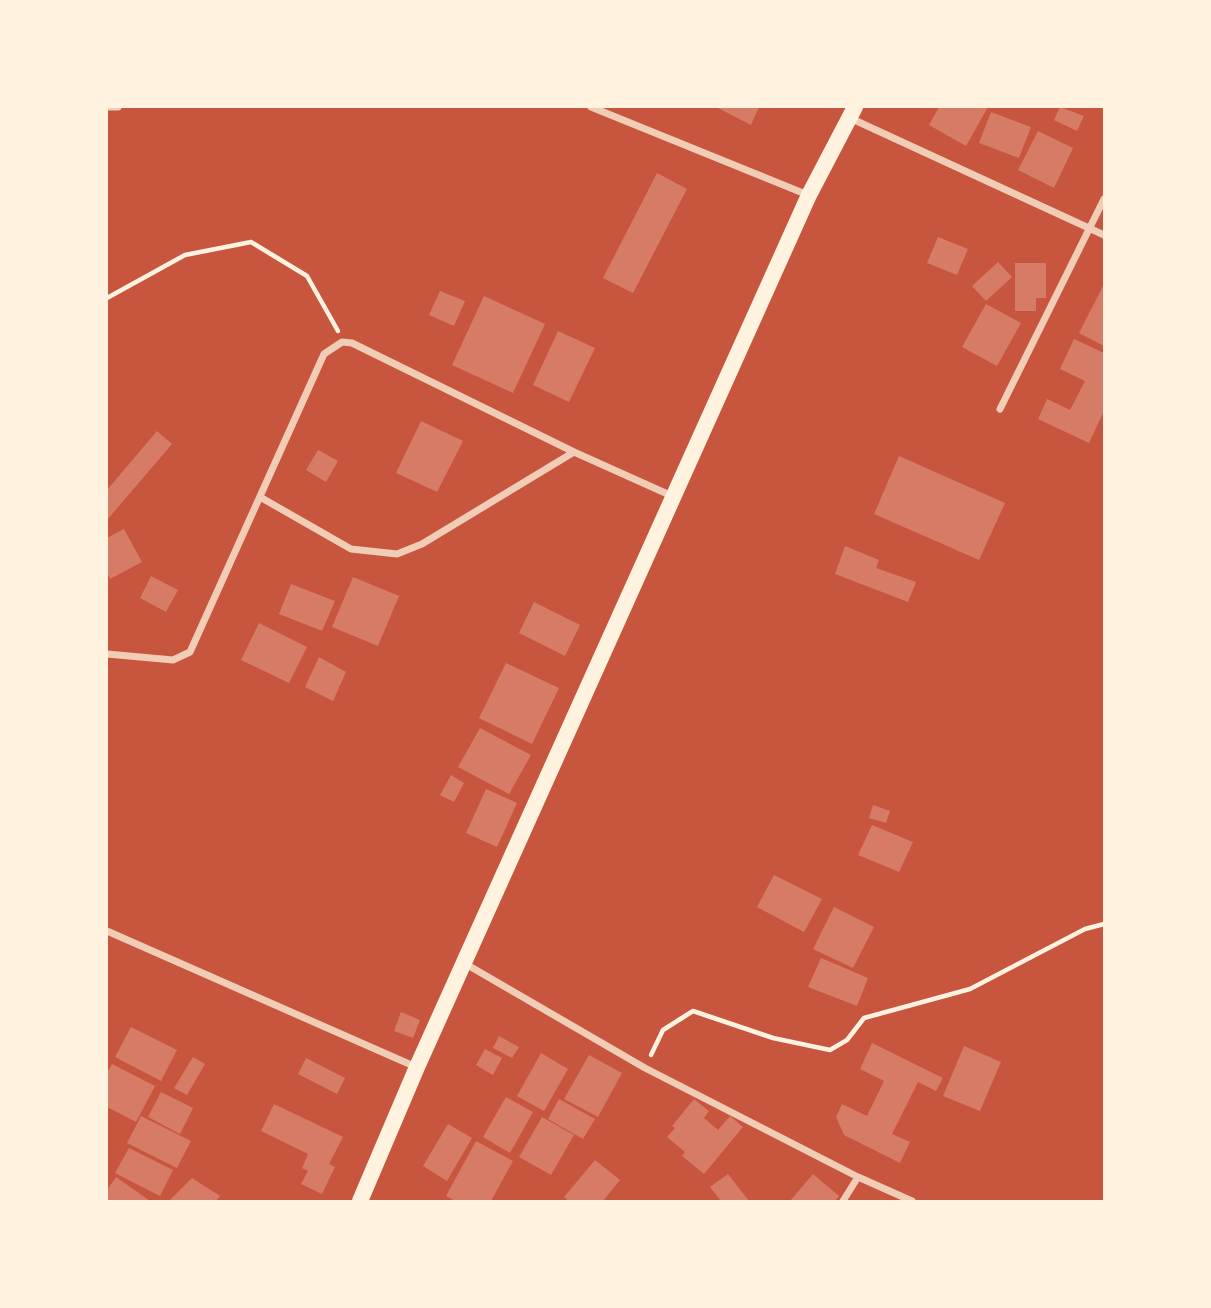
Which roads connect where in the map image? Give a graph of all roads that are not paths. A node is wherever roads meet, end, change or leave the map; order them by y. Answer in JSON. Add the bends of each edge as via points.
{"nodes":[{"id":1,"x":591,"y":107,"type":"edge"},
{"id":2,"x":852,"y":112,"type":"edge"},
{"id":3,"x":809,"y":195,"type":"junction"},
{"id":4,"x":1104,"y":199,"type":"edge"},
{"id":5,"x":1090,"y":228,"type":"junction"},
{"id":6,"x":1104,"y":234,"type":"edge"},
{"id":7,"x":1000,"y":409,"type":"dead end"},
{"id":8,"x":573,"y":452,"type":"junction"},
{"id":9,"x":673,"y":496,"type":"junction"},
{"id":10,"x":260,"y":497,"type":"junction"},
{"id":11,"x":107,"y":654,"type":"edge"},
{"id":12,"x":107,"y":931,"type":"edge"},
{"id":13,"x":464,"y":963,"type":"junction"},
{"id":14,"x":417,"y":1068,"type":"junction"},
{"id":15,"x":858,"y":1177,"type":"junction"},
{"id":16,"x":360,"y":1201,"type":"edge"},
{"id":17,"x":843,"y":1201,"type":"edge"},
{"id":18,"x":912,"y":1201,"type":"edge"}],
"edges":[{"from":1,"to":3,"type":"street"},
{"from":2,"to":3,"type":"main road"},
{"from":2,"to":5,"type":"street"},
{"from":3,"to":9,"type":"main road"},
{"from":4,"to":5,"type":"street"},
{"from":5,"to":6,"type":"street"},
{"from":5,"to":7,"type":"street"},
{"from":8,"to":9,"type":"street"},
{"from":8,"to":10,"type":"street","via":[[422,544],[397,554],[351,548]]},
{"from":8,"to":10,"type":"street","via":[[342,342],[324,355]]},
{"from":9,"to":13,"type":"main road"},
{"from":10,"to":11,"type":"street","via":[[190,652],[173,660]]},
{"from":12,"to":14,"type":"street"},
{"from":13,"to":14,"type":"main road"},
{"from":13,"to":15,"type":"street","via":[[645,1069]]},
{"from":14,"to":16,"type":"main road"},
{"from":15,"to":17,"type":"street"},
{"from":15,"to":18,"type":"street"}]}
